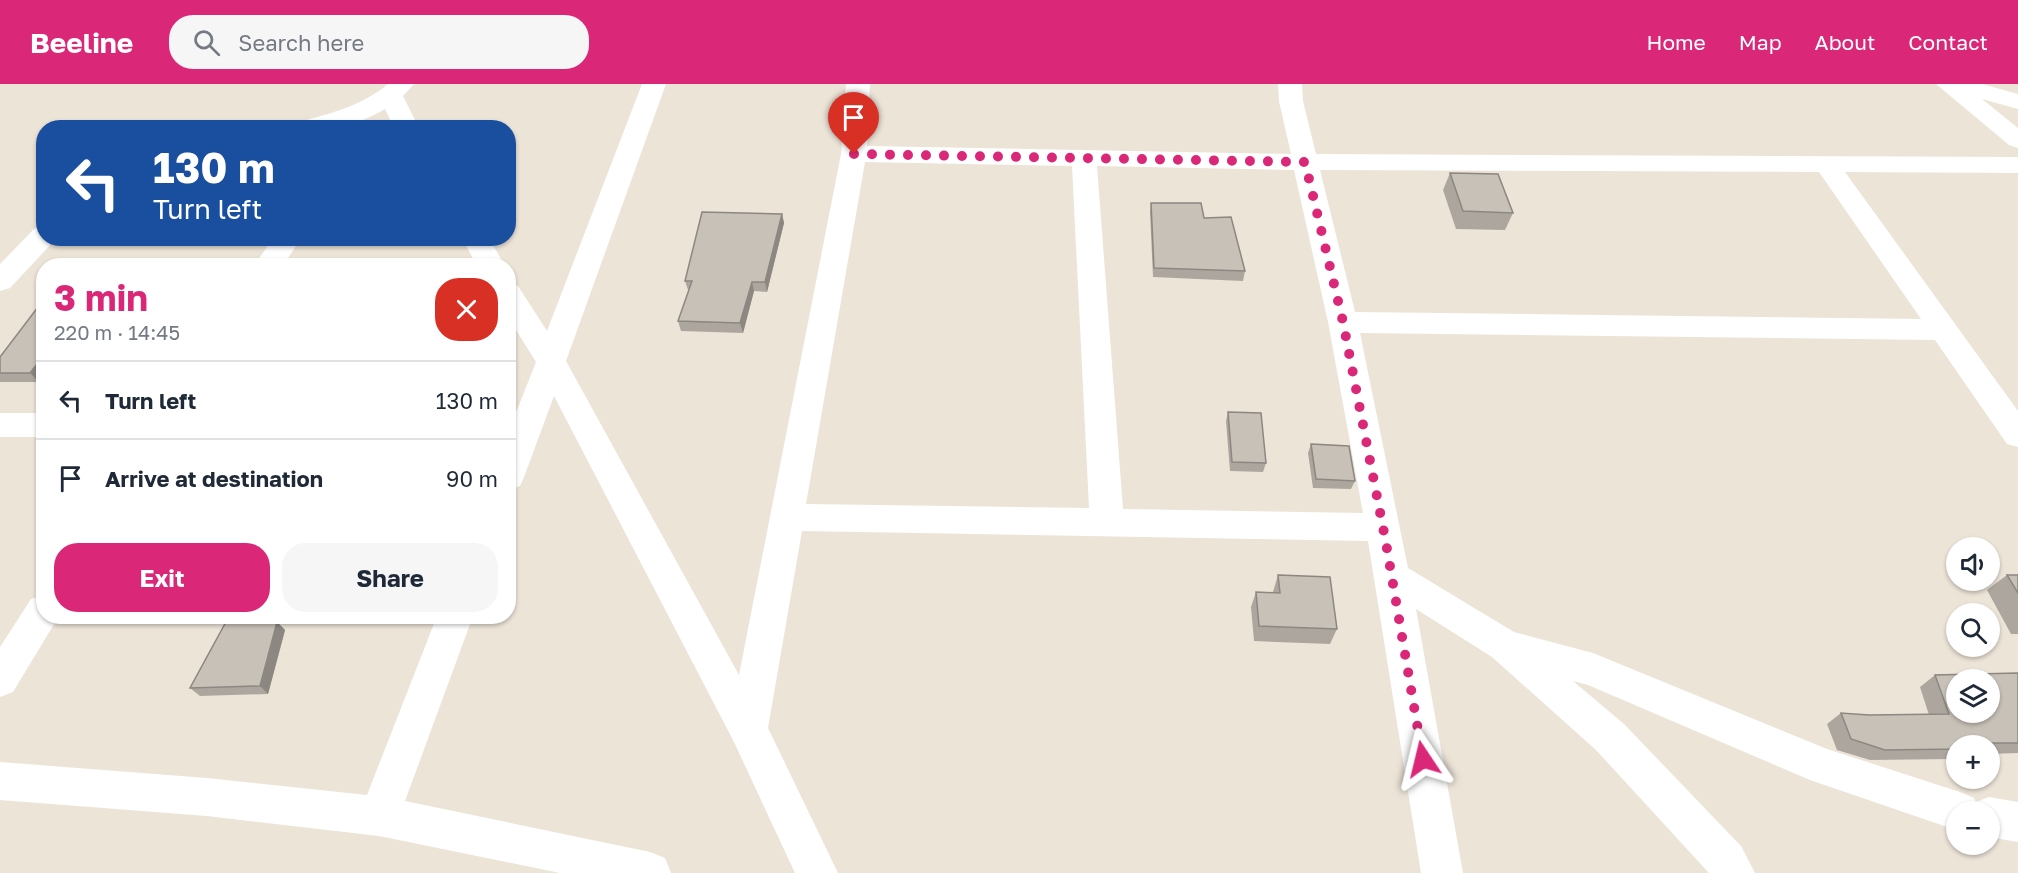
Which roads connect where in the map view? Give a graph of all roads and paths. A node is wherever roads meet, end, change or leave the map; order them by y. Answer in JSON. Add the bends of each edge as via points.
{"nodes":[{"id":1,"x":654,"y":84,"type":"edge"},
{"id":2,"x":858,"y":84,"type":"edge"},
{"id":3,"x":1290,"y":84,"type":"edge"},
{"id":4,"x":1948,"y":84,"type":"edge"},
{"id":5,"x":1958,"y":84,"type":"edge"},
{"id":6,"x":2013,"y":102,"type":"edge"},
{"id":7,"x":396,"y":109,"type":"edge"},
{"id":8,"x":342,"y":120,"type":"edge"},
{"id":9,"x":2018,"y":140,"type":"edge"},
{"id":10,"x":854,"y":154,"type":"junction"},
{"id":11,"x":1084,"y":158,"type":"junction"},
{"id":12,"x":1305,"y":162,"type":"junction"},
{"id":13,"x":1827,"y":165,"type":"junction"},
{"id":14,"x":2018,"y":165,"type":"edge"},
{"id":15,"x":36,"y":244,"type":"edge"},
{"id":16,"x":0,"y":281,"type":"edge"},
{"id":17,"x":516,"y":306,"type":"edge"},
{"id":18,"x":1343,"y":322,"type":"junction"},
{"id":19,"x":1944,"y":330,"type":"junction"},
{"id":20,"x":552,"y":363,"type":"junction"},
{"id":21,"x":0,"y":425,"type":"edge"},
{"id":22,"x":36,"y":425,"type":"edge"},
{"id":23,"x":2018,"y":435,"type":"edge"},
{"id":24,"x":516,"y":456,"type":"edge"},
{"id":25,"x":787,"y":517,"type":"junction"},
{"id":26,"x":1107,"y":522,"type":"junction"},
{"id":27,"x":1383,"y":527,"type":"junction"},
{"id":28,"x":1392,"y":576,"type":"junction"},
{"id":29,"x":36,"y":623,"type":"edge"},
{"id":30,"x":452,"y":624,"type":"edge"},
{"id":31,"x":1505,"y":646,"type":"junction"},
{"id":32,"x":0,"y":680,"type":"edge"},
{"id":33,"x":748,"y":729,"type":"junction"},
{"id":34,"x":0,"y":781,"type":"edge"},
{"id":35,"x":1946,"y":807,"type":"edge"},
{"id":36,"x":379,"y":816,"type":"junction"},
{"id":37,"x":2000,"y":819,"type":"edge"},
{"id":38,"x":2018,"y":822,"type":"edge"},
{"id":39,"x":650,"y":873,"type":"edge"},
{"id":40,"x":817,"y":873,"type":"edge"},
{"id":41,"x":1442,"y":873,"type":"edge"},
{"id":42,"x":1734,"y":873,"type":"edge"}],
"edges":[{"from":1,"to":20,"type":"street"},
{"from":2,"to":10,"type":"street"},
{"from":3,"to":12,"type":"street"},
{"from":4,"to":9,"type":"street"},
{"from":5,"to":6,"type":"street"},
{"from":7,"to":8,"type":"street","via":[[364,112]]},
{"from":10,"to":11,"type":"street"},
{"from":10,"to":25,"type":"street"},
{"from":11,"to":12,"type":"street"},
{"from":11,"to":26,"type":"street"},
{"from":12,"to":13,"type":"street"},
{"from":12,"to":18,"type":"street"},
{"from":13,"to":14,"type":"street"},
{"from":13,"to":19,"type":"street"},
{"from":15,"to":16,"type":"street"},
{"from":17,"to":20,"type":"street"},
{"from":18,"to":19,"type":"street"},
{"from":18,"to":27,"type":"street"},
{"from":19,"to":23,"type":"street"},
{"from":20,"to":24,"type":"street"},
{"from":20,"to":33,"type":"street"},
{"from":21,"to":22,"type":"street"},
{"from":25,"to":26,"type":"street"},
{"from":25,"to":33,"type":"street"},
{"from":26,"to":27,"type":"street"},
{"from":27,"to":28,"type":"street"},
{"from":28,"to":31,"type":"street"},
{"from":28,"to":41,"type":"street"},
{"from":29,"to":32,"type":"street"},
{"from":30,"to":36,"type":"street"},
{"from":31,"to":35,"type":"street","via":[[1593,670],[1824,767]]},
{"from":31,"to":42,"type":"street","via":[[1610,737]]},
{"from":33,"to":40,"type":"street"},
{"from":34,"to":36,"type":"street","via":[[207,797]]},
{"from":36,"to":39,"type":"street"},
{"from":37,"to":38,"type":"street"}]}
